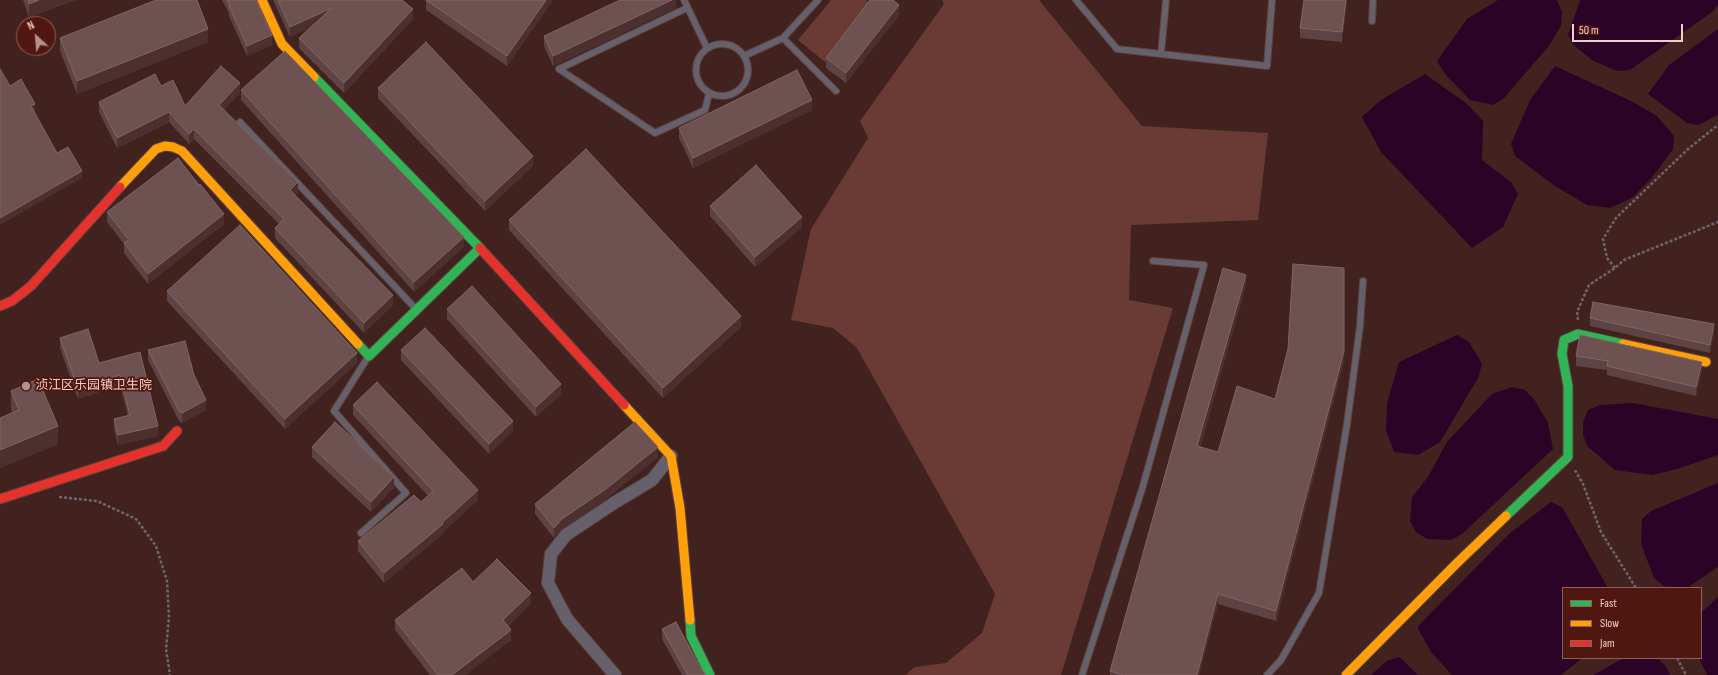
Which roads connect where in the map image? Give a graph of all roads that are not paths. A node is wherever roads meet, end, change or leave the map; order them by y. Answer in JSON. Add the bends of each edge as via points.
{"nodes":[{"id":1,"x":262,"y":0,"type":"edge"},
{"id":2,"x":684,"y":0,"type":"edge"},
{"id":3,"x":818,"y":0,"type":"edge"},
{"id":4,"x":1076,"y":0,"type":"edge"},
{"id":5,"x":1166,"y":0,"type":"edge"},
{"id":6,"x":1272,"y":0,"type":"edge"},
{"id":7,"x":1373,"y":0,"type":"edge"},
{"id":8,"x":688,"y":8,"type":"junction"},
{"id":9,"x":1372,"y":21,"type":"dead end"},
{"id":10,"x":783,"y":38,"type":"junction"},
{"id":11,"x":707,"y":48,"type":"junction"},
{"id":12,"x":1162,"y":54,"type":"junction"},
{"id":13,"x":744,"y":56,"type":"junction"},
{"id":14,"x":836,"y":91,"type":"dead end"},
{"id":15,"x":709,"y":94,"type":"junction"},
{"id":16,"x":240,"y":122,"type":"dead end"},
{"id":17,"x":480,"y":248,"type":"junction"},
{"id":18,"x":1153,"y":260,"type":"dead end"},
{"id":19,"x":1363,"y":281,"type":"dead end"},
{"id":20,"x":0,"y":306,"type":"edge"},
{"id":21,"x":416,"y":310,"type":"junction"},
{"id":22,"x":369,"y":356,"type":"junction"},
{"id":23,"x":1706,"y":362,"type":"dead end"},
{"id":24,"x":177,"y":431,"type":"dead end"},
{"id":25,"x":671,"y":456,"type":"junction"},
{"id":26,"x":0,"y":500,"type":"edge"},
{"id":27,"x":361,"y":533,"type":"dead end"},
{"id":28,"x":615,"y":675,"type":"edge"},
{"id":29,"x":710,"y":675,"type":"edge"},
{"id":30,"x":1082,"y":675,"type":"edge"},
{"id":31,"x":1267,"y":675,"type":"edge"},
{"id":32,"x":1346,"y":675,"type":"edge"}],
"edges":[{"from":1,"to":17,"type":"street","via":[[282,44]]},
{"from":2,"to":8,"type":"lane"},
{"from":3,"to":10,"type":"lane"},
{"from":4,"to":12,"type":"lane","via":[[1117,49]]},
{"from":5,"to":12,"type":"lane"},
{"from":6,"to":12,"type":"lane","via":[[1267,66]]},
{"from":7,"to":9,"type":"lane"},
{"from":8,"to":11,"type":"lane"},
{"from":8,"to":15,"type":"lane","via":[[559,69],[655,133],[705,110]]},
{"from":10,"to":13,"type":"lane"},
{"from":10,"to":14,"type":"lane"},
{"from":11,"to":13,"type":"lane","via":[[720,44],[734,46]]},
{"from":11,"to":15,"type":"lane","via":[[698,58],[695,72],[699,84]]},
{"from":13,"to":15,"type":"lane","via":[[748,69],[745,82],[736,92],[723,96]]},
{"from":16,"to":21,"type":"lane"},
{"from":17,"to":21,"type":"street"},
{"from":17,"to":25,"type":"street"},
{"from":18,"to":30,"type":"lane","via":[[1204,265],[1143,486]]},
{"from":19,"to":31,"type":"lane","via":[[1360,326],[1347,424],[1320,593],[1280,660]]},
{"from":20,"to":22,"type":"street","via":[[31,286],[148,156],[156,149],[173,147],[182,151]]},
{"from":21,"to":22,"type":"street"},
{"from":22,"to":27,"type":"lane","via":[[334,411],[406,493]]},
{"from":23,"to":32,"type":"street","via":[[1578,334],[1564,340],[1562,354],[1568,386],[1568,457],[1457,563]]},
{"from":24,"to":26,"type":"street","via":[[163,446]]},
{"from":25,"to":28,"type":"street","via":[[652,480],[566,535],[551,554],[548,583],[567,619]]},
{"from":25,"to":29,"type":"street","via":[[680,508],[691,636]]}]}
